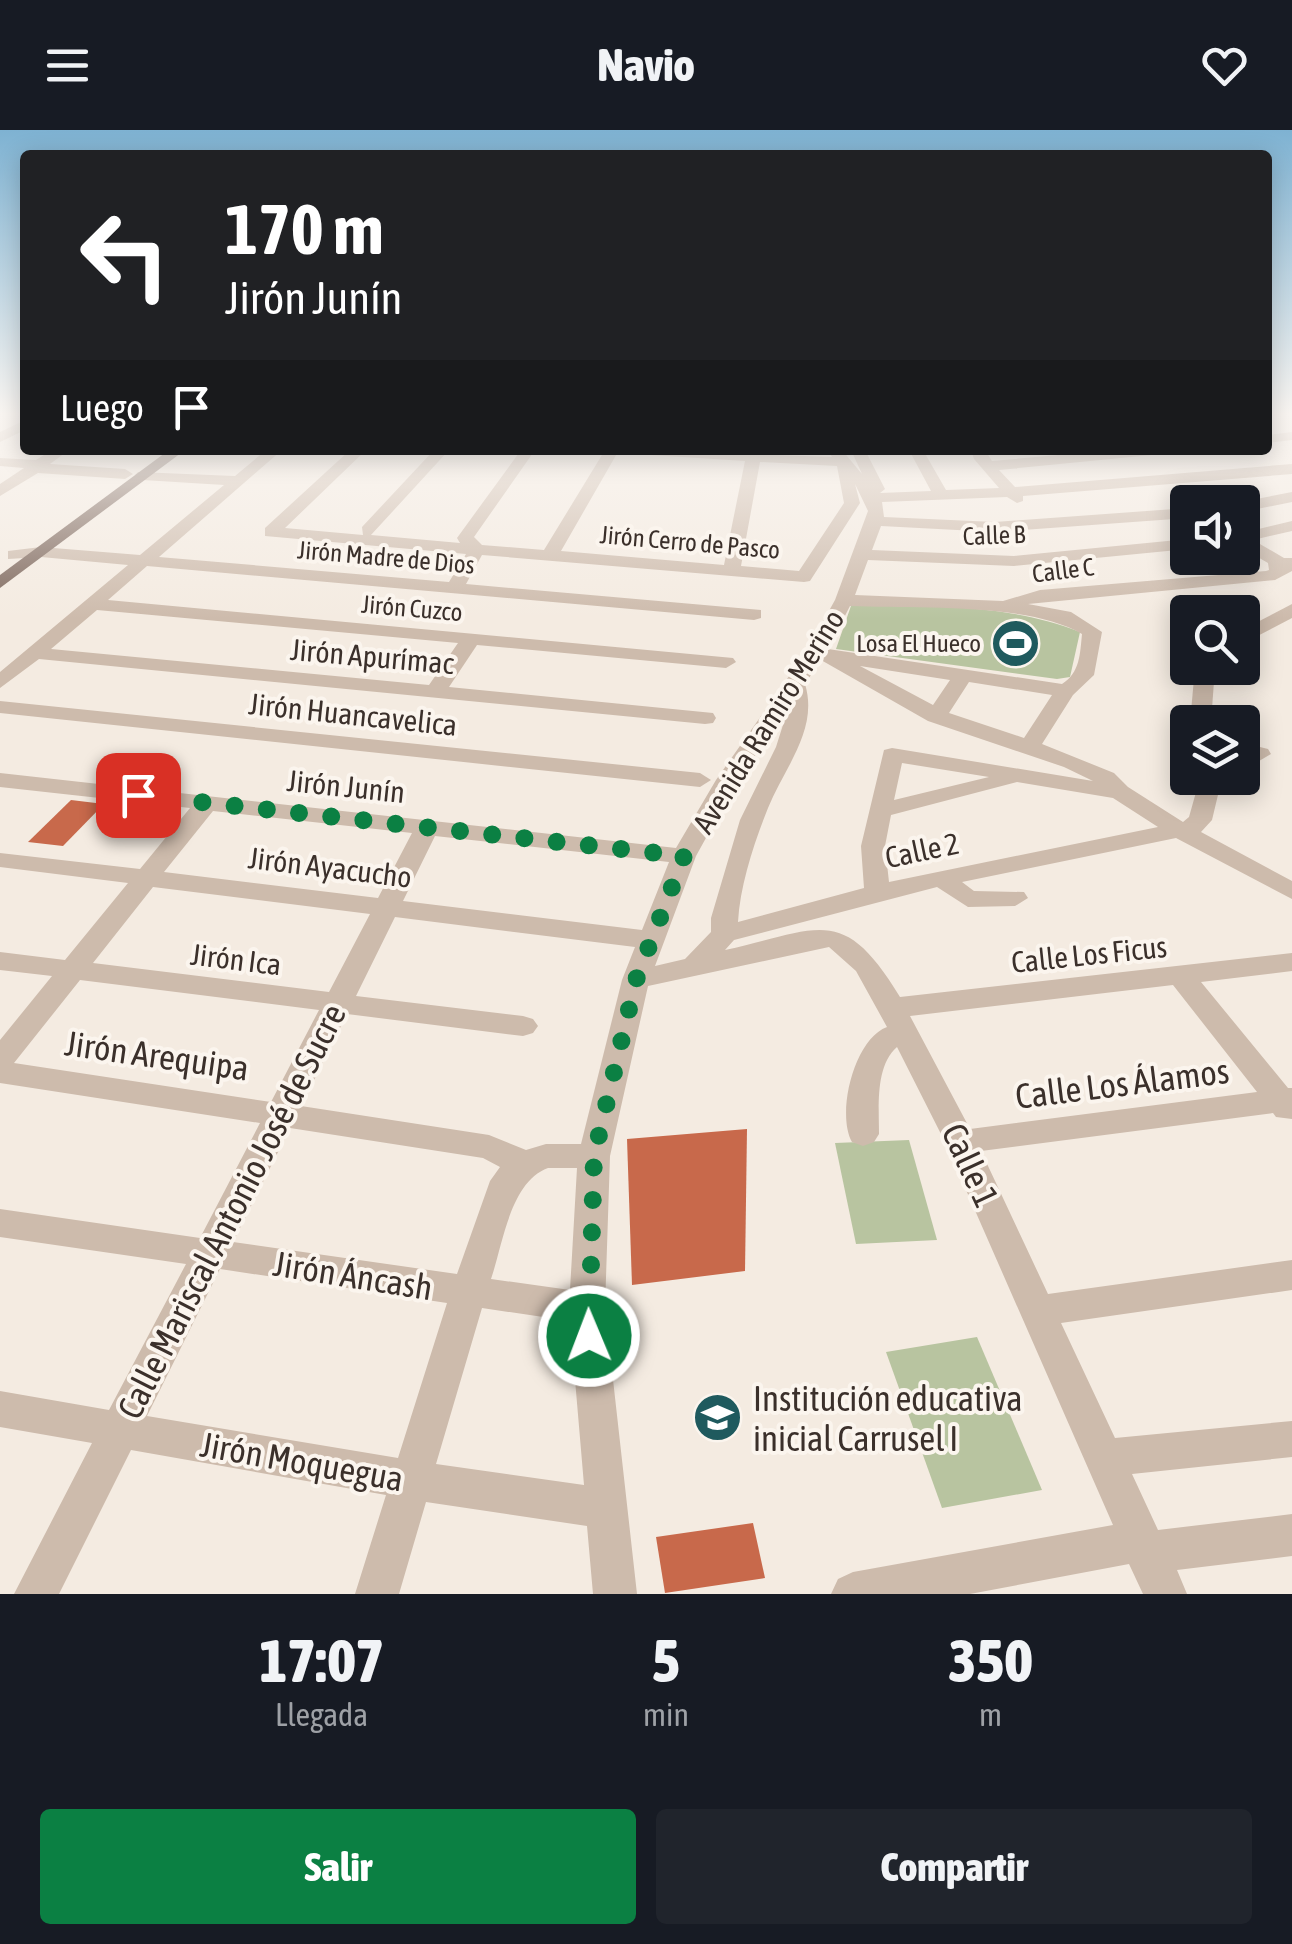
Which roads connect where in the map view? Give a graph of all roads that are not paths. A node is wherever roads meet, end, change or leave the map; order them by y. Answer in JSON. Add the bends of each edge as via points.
{"nodes":[{"id":1,"x":123,"y":482,"type":"edge"},
{"id":2,"x":125,"y":482,"type":"edge"},
{"id":3,"x":236,"y":482,"type":"edge"},
{"id":4,"x":324,"y":482,"type":"edge"},
{"id":5,"x":412,"y":482,"type":"edge"},
{"id":6,"x":508,"y":482,"type":"edge"},
{"id":7,"x":593,"y":482,"type":"edge"},
{"id":8,"x":748,"y":482,"type":"edge"},
{"id":9,"x":849,"y":482,"type":"edge"},
{"id":10,"x":860,"y":482,"type":"edge"},
{"id":11,"x":934,"y":482,"type":"edge"},
{"id":12,"x":1002,"y":482,"type":"edge"},
{"id":13,"x":1165,"y":482,"type":"edge"},
{"id":14,"x":1170,"y":491,"type":"edge"},
{"id":15,"x":941,"y":495,"type":"junction"},
{"id":16,"x":1015,"y":498,"type":"junction"},
{"id":17,"x":1292,"y":498,"type":"edge"},
{"id":18,"x":1260,"y":504,"type":"edge"},
{"id":19,"x":874,"y":505,"type":"junction"},
{"id":20,"x":1170,"y":514,"type":"edge"},
{"id":21,"x":1292,"y":526,"type":"edge"},
{"id":22,"x":995,"y":527,"type":"junction"},
{"id":23,"x":275,"y":528,"type":"junction"},
{"id":24,"x":368,"y":531,"type":"junction"},
{"id":25,"x":1260,"y":534,"type":"edge"},
{"id":26,"x":471,"y":543,"type":"junction"},
{"id":27,"x":1170,"y":546,"type":"edge"},
{"id":28,"x":1260,"y":549,"type":"edge"},
{"id":29,"x":553,"y":550,"type":"junction"},
{"id":30,"x":41,"y":552,"type":"junction"},
{"id":31,"x":862,"y":555,"type":"junction"},
{"id":32,"x":7,"y":560,"type":"edge"},
{"id":33,"x":144,"y":561,"type":"junction"},
{"id":34,"x":1014,"y":561,"type":"junction"},
{"id":35,"x":1287,"y":565,"type":"edge"},
{"id":36,"x":732,"y":570,"type":"junction"},
{"id":37,"x":0,"y":583,"type":"edge"},
{"id":38,"x":454,"y":588,"type":"junction"},
{"id":39,"x":1040,"y":595,"type":"junction"},
{"id":40,"x":844,"y":600,"type":"junction"},
{"id":41,"x":93,"y":604,"type":"junction"},
{"id":42,"x":1004,"y":606,"type":"junction"},
{"id":43,"x":1292,"y":610,"type":"edge"},
{"id":44,"x":754,"y":614,"type":"dead end"},
{"id":45,"x":1260,"y":628,"type":"edge"},
{"id":46,"x":471,"y":639,"type":"junction"},
{"id":47,"x":34,"y":653,"type":"junction"},
{"id":48,"x":821,"y":654,"type":"junction"},
{"id":49,"x":726,"y":662,"type":"dead end"},
{"id":50,"x":964,"y":674,"type":"junction"},
{"id":51,"x":4,"y":676,"type":"edge"},
{"id":52,"x":795,"y":685,"type":"junction"},
{"id":53,"x":1065,"y":691,"type":"junction"},
{"id":54,"x":435,"y":692,"type":"junction"},
{"id":55,"x":0,"y":708,"type":"edge"},
{"id":56,"x":936,"y":716,"type":"junction"},
{"id":57,"x":704,"y":718,"type":"dead end"},
{"id":58,"x":1029,"y":747,"type":"junction"},
{"id":59,"x":1020,"y":777,"type":"junction"},
{"id":60,"x":0,"y":780,"type":"edge"},
{"id":61,"x":700,"y":780,"type":"dead end"},
{"id":62,"x":1120,"y":792,"type":"junction"},
{"id":63,"x":1207,"y":795,"type":"edge"},
{"id":64,"x":207,"y":803,"type":"junction"},
{"id":65,"x":881,"y":810,"type":"junction"},
{"id":66,"x":427,"y":828,"type":"junction"},
{"id":67,"x":1178,"y":829,"type":"junction"},
{"id":68,"x":684,"y":856,"type":"junction"},
{"id":69,"x":0,"y":860,"type":"edge"},
{"id":70,"x":147,"y":878,"type":"junction"},
{"id":71,"x":942,"y":878,"type":"junction"},
{"id":72,"x":877,"y":892,"type":"junction"},
{"id":73,"x":1292,"y":892,"type":"edge"},
{"id":74,"x":1014,"y":898,"type":"dead end"},
{"id":75,"x":387,"y":906,"type":"junction"},
{"id":76,"x":725,"y":934,"type":"junction"},
{"id":77,"x":652,"y":940,"type":"junction"},
{"id":78,"x":0,"y":961,"type":"edge"},
{"id":79,"x":1292,"y":962,"type":"edge"},
{"id":80,"x":695,"y":966,"type":"junction"},
{"id":81,"x":72,"y":970,"type":"junction"},
{"id":82,"x":1181,"y":976,"type":"junction"},
{"id":83,"x":636,"y":980,"type":"junction"},
{"id":84,"x":336,"y":1005,"type":"junction"},
{"id":85,"x":898,"y":1020,"type":"junction"},
{"id":86,"x":523,"y":1026,"type":"dead end"},
{"id":87,"x":0,"y":1060,"type":"edge"},
{"id":88,"x":0,"y":1072,"type":"edge"},
{"id":89,"x":1288,"y":1105,"type":"edge"},
{"id":90,"x":281,"y":1113,"type":"junction"},
{"id":91,"x":864,"y":1134,"type":"dead end"},
{"id":92,"x":961,"y":1142,"type":"junction"},
{"id":93,"x":594,"y":1156,"type":"junction"},
{"id":94,"x":524,"y":1164,"type":"junction"},
{"id":95,"x":0,"y":1223,"type":"edge"},
{"id":96,"x":210,"y":1252,"type":"junction"},
{"id":97,"x":1292,"y":1275,"type":"edge"},
{"id":98,"x":468,"y":1294,"type":"junction"},
{"id":99,"x":587,"y":1308,"type":"junction"},
{"id":100,"x":1038,"y":1311,"type":"junction"},
{"id":101,"x":0,"y":1409,"type":"edge"},
{"id":102,"x":120,"y":1429,"type":"junction"},
{"id":103,"x":1292,"y":1439,"type":"edge"},
{"id":104,"x":1103,"y":1458,"type":"junction"},
{"id":105,"x":411,"y":1480,"type":"junction"},
{"id":106,"x":604,"y":1508,"type":"junction"},
{"id":107,"x":1292,"y":1535,"type":"edge"},
{"id":108,"x":1144,"y":1547,"type":"junction"},
{"id":109,"x":36,"y":1594,"type":"edge"},
{"id":110,"x":376,"y":1594,"type":"edge"},
{"id":111,"x":615,"y":1594,"type":"edge"},
{"id":112,"x":853,"y":1594,"type":"edge"},
{"id":113,"x":1165,"y":1594,"type":"edge"}],
"edges":[{"from":1,"to":32,"type":"main road"},
{"from":2,"to":30,"type":"main road"},
{"from":3,"to":33,"type":"street"},
{"from":4,"to":23,"type":"street"},
{"from":5,"to":24,"type":"street"},
{"from":6,"to":26,"type":"street"},
{"from":7,"to":29,"type":"street"},
{"from":8,"to":36,"type":"street"},
{"from":9,"to":36,"type":"street","name":"Jirón Cerro de Pasco","via":[[852,503],[806,577]]},
{"from":10,"to":19,"type":"street"},
{"from":11,"to":15,"type":"street"},
{"from":12,"to":16,"type":"street"},
{"from":13,"to":16,"type":"street"},
{"from":14,"to":16,"type":"street"},
{"from":15,"to":16,"type":"street"},
{"from":15,"to":19,"type":"street"},
{"from":16,"to":22,"type":"street","via":[[992,511]]},
{"from":17,"to":18,"type":"street"},
{"from":19,"to":22,"type":"street"},
{"from":19,"to":31,"type":"street","name":"Avenida Ramiro Merino"},
{"from":20,"to":22,"type":"street"},
{"from":21,"to":25,"type":"street"},
{"from":22,"to":34,"type":"street"},
{"from":23,"to":24,"type":"street","name":"Jirón Cerro de Pasco"},
{"from":23,"to":26,"type":"street","name":"Jirón Cerro de Pasco"},
{"from":24,"to":26,"type":"street","name":"Jirón Cerro de Pasco"},
{"from":26,"to":29,"type":"street","name":"Jirón Cerro de Pasco"},
{"from":26,"to":38,"type":"street"},
{"from":27,"to":34,"type":"street","name":"Calle B"},
{"from":28,"to":35,"type":"street"},
{"from":29,"to":36,"type":"street","name":"Jirón Cerro de Pasco"},
{"from":30,"to":32,"type":"street","name":"Jirón Madre de Dios"},
{"from":30,"to":33,"type":"street","name":"Jirón Madre de Dios"},
{"from":30,"to":37,"type":"main road"},
{"from":31,"to":34,"type":"street","name":"Calle B"},
{"from":31,"to":40,"type":"street","name":"Avenida Ramiro Merino"},
{"from":33,"to":38,"type":"street","name":"Jirón Madre de Dios"},
{"from":33,"to":41,"type":"street"},
{"from":34,"to":39,"type":"street"},
{"from":35,"to":39,"type":"street","name":"Calle C","via":[[1269,576]]},
{"from":38,"to":44,"type":"street","name":"Jirón Madre de Dios"},
{"from":39,"to":42,"type":"street","name":"Calle C"},
{"from":40,"to":42,"type":"street","name":"Calle C"},
{"from":40,"to":48,"type":"street","name":"Avenida Ramiro Merino"},
{"from":41,"to":46,"type":"street","name":"Jirón Cuzco"},
{"from":41,"to":47,"type":"street"},
{"from":42,"to":53,"type":"street","via":[[1064,616],[1092,632],[1084,678]]},
{"from":43,"to":45,"type":"street"},
{"from":46,"to":49,"type":"street","name":"Jirón Cuzco"},
{"from":46,"to":54,"type":"street"},
{"from":47,"to":51,"type":"street"},
{"from":47,"to":54,"type":"street","name":"Jirón Apurímac"},
{"from":48,"to":50,"type":"street"},
{"from":48,"to":52,"type":"street","name":"Avenida Ramiro Merino"},
{"from":48,"to":56,"type":"street"},
{"from":50,"to":53,"type":"street"},
{"from":50,"to":56,"type":"street"},
{"from":52,"to":68,"type":"street","name":"Avenida Ramiro Merino","via":[[727,780]]},
{"from":52,"to":76,"type":"street","via":[[800,703],[792,735],[752,820]]},
{"from":53,"to":58,"type":"street"},
{"from":54,"to":57,"type":"street","name":"Jirón Apurímac"},
{"from":55,"to":61,"type":"street","name":"Jirón Huancavelica"},
{"from":56,"to":58,"type":"street"},
{"from":58,"to":62,"type":"street","via":[[1106,778]]},
{"from":59,"to":62,"type":"street"},
{"from":59,"to":65,"type":"street"},
{"from":59,"to":65,"type":"street","via":[[892,755]]},
{"from":60,"to":64,"type":"street","name":"Jirón Junín"},
{"from":62,"to":67,"type":"street"},
{"from":63,"to":67,"type":"street","via":[[1200,820]]},
{"from":64,"to":66,"type":"street","name":"Jirón Junín"},
{"from":64,"to":70,"type":"street"},
{"from":65,"to":72,"type":"street","via":[[873,846]]},
{"from":66,"to":68,"type":"street","name":"Jirón Junín"},
{"from":66,"to":75,"type":"street","name":"Calle Mariscal Antonio José de Sucre"},
{"from":67,"to":71,"type":"street","name":"Calle 2"},
{"from":67,"to":73,"type":"street"},
{"from":68,"to":77,"type":"street","name":"Avenida Ramiro Merino"},
{"from":69,"to":70,"type":"street","name":"Jirón Ayacucho"},
{"from":70,"to":75,"type":"street","name":"Jirón Ayacucho"},
{"from":70,"to":81,"type":"street"},
{"from":71,"to":72,"type":"street","name":"Calle 2"},
{"from":71,"to":74,"type":"street","via":[[968,899]]},
{"from":72,"to":76,"type":"street","name":"Calle 2"},
{"from":75,"to":77,"type":"street","name":"Jirón Ayacucho"},
{"from":75,"to":84,"type":"street","name":"Calle Mariscal Antonio José de Sucre"},
{"from":76,"to":80,"type":"street"},
{"from":77,"to":83,"type":"street","name":"Avenida Ramiro Merino"},
{"from":78,"to":81,"type":"street","name":"Jirón Ica"},
{"from":79,"to":82,"type":"street","name":"Calle Los Ficus"},
{"from":80,"to":83,"type":"street","name":"Calle 1"},
{"from":80,"to":85,"type":"street","name":"Calle 1","via":[[830,938],[868,966]]},
{"from":81,"to":84,"type":"street","name":"Jirón Ica"},
{"from":81,"to":87,"type":"street"},
{"from":82,"to":85,"type":"street","name":"Calle Los Ficus"},
{"from":82,"to":89,"type":"street"},
{"from":83,"to":93,"type":"street","name":"Avenida Ramiro Merino"},
{"from":84,"to":86,"type":"street","name":"Jirón Ica"},
{"from":84,"to":90,"type":"street","name":"Calle Mariscal Antonio José de Sucre"},
{"from":85,"to":91,"type":"street","via":[[880,1042],[864,1088]]},
{"from":85,"to":92,"type":"street","name":"Calle 1"},
{"from":88,"to":90,"type":"street","name":"Jirón Arequipa"},
{"from":89,"to":92,"type":"street","name":"Calle Los Álamos"},
{"from":90,"to":94,"type":"street","name":"Jirón Arequipa","via":[[489,1147]]},
{"from":90,"to":96,"type":"street","name":"Calle Mariscal Antonio José de Sucre"},
{"from":92,"to":100,"type":"street","name":"Calle 1"},
{"from":93,"to":94,"type":"street","via":[[546,1156]]},
{"from":93,"to":99,"type":"street","name":"Avenida Ramiro Merino"},
{"from":94,"to":98,"type":"street","via":[[507,1181]]},
{"from":95,"to":96,"type":"street","name":"Jirón Áncash"},
{"from":96,"to":98,"type":"street","name":"Jirón Áncash"},
{"from":96,"to":102,"type":"street","name":"Calle Mariscal Antonio José de Sucre"},
{"from":97,"to":100,"type":"street"},
{"from":98,"to":99,"type":"street","name":"Jirón Áncash"},
{"from":98,"to":105,"type":"street"},
{"from":99,"to":106,"type":"street","name":"Avenida Ramiro Merino"},
{"from":100,"to":104,"type":"street","name":"Calle 1"},
{"from":101,"to":102,"type":"street","name":"Jirón Moquegua"},
{"from":102,"to":105,"type":"street","name":"Jirón Moquegua"},
{"from":102,"to":109,"type":"street","name":"Calle Mariscal Antonio José de Sucre"},
{"from":103,"to":104,"type":"street"},
{"from":104,"to":108,"type":"street","name":"Calle 1"},
{"from":105,"to":106,"type":"street","name":"Jirón Moquegua"},
{"from":105,"to":110,"type":"street"},
{"from":106,"to":111,"type":"street","name":"Avenida Ramiro Merino"},
{"from":107,"to":108,"type":"street"},
{"from":108,"to":112,"type":"street"},
{"from":108,"to":113,"type":"street","name":"Calle 1"}]}
